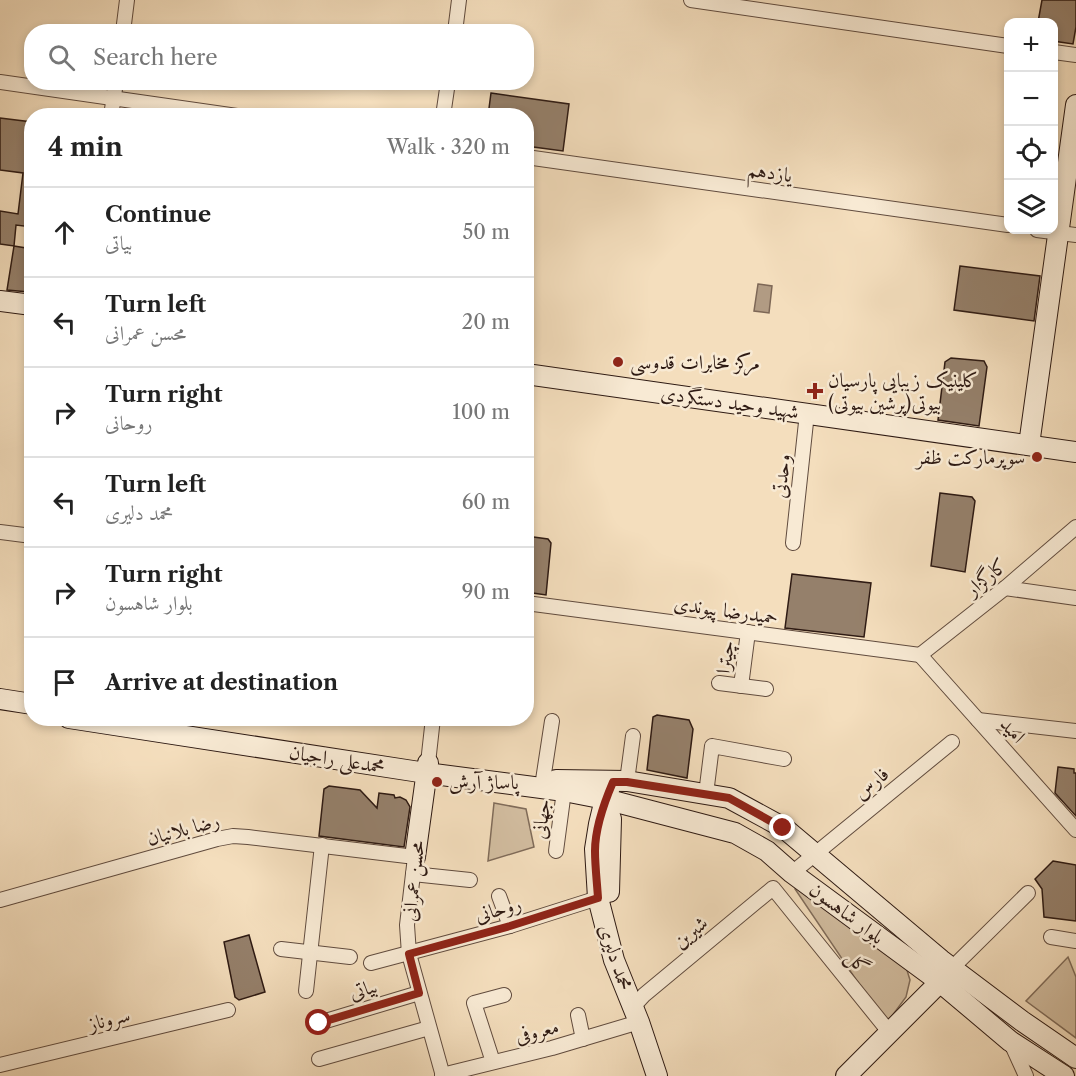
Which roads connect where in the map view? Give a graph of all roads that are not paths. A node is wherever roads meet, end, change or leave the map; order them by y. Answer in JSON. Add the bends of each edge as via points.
{"nodes":[{"id":1,"x":127,"y":0,"type":"edge"},
{"id":2,"x":459,"y":0,"type":"edge"},
{"id":3,"x":692,"y":0,"type":"edge"},
{"id":4,"x":124,"y":24,"type":"edge"},
{"id":5,"x":456,"y":24,"type":"edge"},
{"id":6,"x":1004,"y":45,"type":"edge"},
{"id":7,"x":1058,"y":53,"type":"edge"},
{"id":8,"x":1076,"y":55,"type":"edge"},
{"id":9,"x":0,"y":82,"type":"edge"},
{"id":10,"x":24,"y":85,"type":"edge"},
{"id":11,"x":57,"y":90,"type":"edge"},
{"id":12,"x":115,"y":90,"type":"edge"},
{"id":13,"x":447,"y":90,"type":"edge"},
{"id":14,"x":114,"y":98,"type":"junction"},
{"id":15,"x":1076,"y":105,"type":"edge"},
{"id":16,"x":112,"y":108,"type":"edge"},
{"id":17,"x":182,"y":108,"type":"edge"},
{"id":18,"x":444,"y":108,"type":"edge"},
{"id":19,"x":534,"y":158,"type":"edge"},
{"id":20,"x":1004,"y":224,"type":"edge"},
{"id":21,"x":1067,"y":234,"type":"edge"},
{"id":22,"x":0,"y":301,"type":"edge"},
{"id":23,"x":24,"y":304,"type":"edge"},
{"id":24,"x":534,"y":375,"type":"edge"},
{"id":25,"x":807,"y":413,"type":"junction"},
{"id":26,"x":1029,"y":445,"type":"junction"},
{"id":27,"x":1076,"y":452,"type":"edge"},
{"id":28,"x":1076,"y":527,"type":"edge"},
{"id":29,"x":0,"y":532,"type":"edge"},
{"id":30,"x":24,"y":535,"type":"edge"},
{"id":31,"x":793,"y":543,"type":"dead end"},
{"id":32,"x":1005,"y":588,"type":"junction"},
{"id":33,"x":1076,"y":598,"type":"edge"},
{"id":34,"x":534,"y":604,"type":"edge"},
{"id":35,"x":748,"y":632,"type":"junction"},
{"id":36,"x":920,"y":655,"type":"junction"},
{"id":37,"x":719,"y":683,"type":"dead end"},
{"id":38,"x":741,"y":686,"type":"junction"},
{"id":39,"x":766,"y":689,"type":"dead end"},
{"id":40,"x":0,"y":699,"type":"edge"},
{"id":41,"x":24,"y":703,"type":"edge"},
{"id":42,"x":0,"y":709,"type":"edge"},
{"id":43,"x":24,"y":712,"type":"edge"},
{"id":44,"x":978,"y":720,"type":"junction"},
{"id":45,"x":552,"y":721,"type":"dead end"},
{"id":46,"x":126,"y":726,"type":"edge"},
{"id":47,"x":177,"y":726,"type":"edge"},
{"id":48,"x":432,"y":726,"type":"edge"},
{"id":49,"x":1076,"y":731,"type":"edge"},
{"id":50,"x":633,"y":736,"type":"dead end"},
{"id":51,"x":952,"y":742,"type":"dead end"},
{"id":52,"x":784,"y":759,"type":"dead end"},
{"id":53,"x":427,"y":768,"type":"junction"},
{"id":54,"x":543,"y":780,"type":"junction"},
{"id":55,"x":615,"y":788,"type":"junction"},
{"id":56,"x":564,"y":791,"type":"junction"},
{"id":57,"x":706,"y":794,"type":"junction"},
{"id":58,"x":1076,"y":830,"type":"edge"},
{"id":59,"x":322,"y":845,"type":"junction"},
{"id":60,"x":556,"y":852,"type":"dead end"},
{"id":61,"x":815,"y":853,"type":"junction"},
{"id":62,"x":414,"y":866,"type":"junction"},
{"id":63,"x":792,"y":873,"type":"junction"},
{"id":64,"x":470,"y":880,"type":"dead end"},
{"id":65,"x":773,"y":888,"type":"joint"},
{"id":66,"x":1028,"y":893,"type":"dead end"},
{"id":67,"x":499,"y":896,"type":"dead end"},
{"id":68,"x":598,"y":898,"type":"junction"},
{"id":69,"x":0,"y":900,"type":"edge"},
{"id":70,"x":510,"y":926,"type":"junction"},
{"id":71,"x":1051,"y":937,"type":"dead end"},
{"id":72,"x":1076,"y":941,"type":"edge"},
{"id":73,"x":281,"y":949,"type":"dead end"},
{"id":74,"x":310,"y":953,"type":"junction"},
{"id":75,"x":409,"y":954,"type":"junction"},
{"id":76,"x":350,"y":957,"type":"dead end"},
{"id":77,"x":371,"y":963,"type":"dead end"},
{"id":78,"x":946,"y":975,"type":"junction"},
{"id":79,"x":306,"y":991,"type":"dead end"},
{"id":80,"x":419,"y":993,"type":"junction"},
{"id":81,"x":504,"y":995,"type":"dead end"},
{"id":82,"x":637,"y":1009,"type":"junction"},
{"id":83,"x":228,"y":1010,"type":"dead end"},
{"id":84,"x":578,"y":1015,"type":"dead end"},
{"id":85,"x":319,"y":1023,"type":"dead end"},
{"id":86,"x":429,"y":1028,"type":"junction"},
{"id":87,"x":890,"y":1033,"type":"junction"},
{"id":88,"x":583,"y":1039,"type":"junction"},
{"id":89,"x":1010,"y":1041,"type":"junction"},
{"id":90,"x":1070,"y":1053,"type":"edge"},
{"id":91,"x":319,"y":1059,"type":"dead end"},
{"id":92,"x":493,"y":1062,"type":"junction"},
{"id":93,"x":0,"y":1065,"type":"edge"},
{"id":94,"x":1056,"y":1071,"type":"edge"},
{"id":95,"x":442,"y":1075,"type":"edge"},
{"id":96,"x":657,"y":1076,"type":"edge"},
{"id":97,"x":669,"y":1076,"type":"edge"},
{"id":98,"x":846,"y":1076,"type":"edge"},
{"id":99,"x":1026,"y":1076,"type":"edge"}],
"edges":[{"from":1,"to":4,"type":"street"},
{"from":2,"to":5,"type":"street"},
{"from":3,"to":6,"type":"street"},
{"from":7,"to":8,"type":"street"},
{"from":9,"to":10,"type":"street"},
{"from":11,"to":14,"type":"street"},
{"from":12,"to":14,"type":"street"},
{"from":13,"to":18,"type":"street"},
{"from":14,"to":16,"type":"street"},
{"from":14,"to":17,"type":"street"},
{"from":15,"to":21,"type":"main road"},
{"from":19,"to":20,"type":"street","name":"یازدهم"},
{"from":21,"to":26,"type":"main road"},
{"from":22,"to":23,"type":"main road"},
{"from":24,"to":25,"type":"main road","name":"شهید وحید دستگردی"},
{"from":25,"to":26,"type":"main road","name":"شهید وحید دستگردی"},
{"from":25,"to":31,"type":"street","name":"وحدتی"},
{"from":26,"to":27,"type":"main road","name":"شهید وحید دستگردی"},
{"from":28,"to":32,"type":"street","name":"کارگزار"},
{"from":29,"to":30,"type":"street"},
{"from":32,"to":33,"type":"street"},
{"from":32,"to":36,"type":"street","name":"کارگزار"},
{"from":34,"to":35,"type":"street","name":"حمیدرضا پیوندی"},
{"from":35,"to":36,"type":"street","name":"حمیدرضا پیوندی"},
{"from":35,"to":38,"type":"street","name":"چیترا"},
{"from":36,"to":44,"type":"street","name":"امید"},
{"from":37,"to":38,"type":"street","name":"چیترا"},
{"from":38,"to":39,"type":"street","name":"چیترا"},
{"from":40,"to":41,"type":"main road"},
{"from":42,"to":43,"type":"main road"},
{"from":44,"to":49,"type":"street"},
{"from":44,"to":58,"type":"street","name":"امید"},
{"from":45,"to":54,"type":"street"},
{"from":46,"to":53,"type":"main road","name":"محمدعلی راجیان"},
{"from":47,"to":53,"type":"main road","name":"محمدعلی راجیان"},
{"from":48,"to":53,"type":"street","name":"محسن عمرانی"},
{"from":50,"to":55,"type":"street"},
{"from":51,"to":61,"type":"street","name":"فارس"},
{"from":52,"to":57,"type":"street","via":[[712,746]]},
{"from":53,"to":54,"type":"main road","name":"محمدعلی راجیان"},
{"from":53,"to":56,"type":"main road","name":"محمدعلی راجیان"},
{"from":53,"to":62,"type":"main road","name":"محسن عمرانی"},
{"from":54,"to":55,"type":"main road","name":"محمدعلی راجیان"},
{"from":55,"to":56,"type":"main road","name":"محمدعلی راجیان"},
{"from":55,"to":57,"type":"main road","name":"بلوار شاهسون"},
{"from":55,"to":63,"type":"main road","name":"بلوار شاهسون","via":[[735,833],[767,851]]},
{"from":55,"to":68,"type":"main road","name":"محمد دلیری","via":[[599,824],[595,849]]},
{"from":55,"to":82,"type":"main road","name":"محمد دلیری","via":[[609,892]]},
{"from":56,"to":60,"type":"street","name":"جهانی"},
{"from":57,"to":61,"type":"main road","name":"بلوار شاهسون","via":[[729,798],[783,828]]},
{"from":59,"to":62,"type":"street","name":"رضا بلانیان"},
{"from":59,"to":69,"type":"street","name":"رضا بلانیان","via":[[233,836]]},
{"from":59,"to":74,"type":"street"},
{"from":61,"to":63,"type":"street","name":"فارس"},
{"from":61,"to":78,"type":"main road","name":"بلوار شاهسون"},
{"from":62,"to":64,"type":"street","name":"رضا بلانیان"},
{"from":62,"to":75,"type":"street","name":"محسن عمرانی","via":[[407,925]]},
{"from":63,"to":78,"type":"main road","name":"بلوار شاهسون"},
{"from":65,"to":82,"type":"street","name":"شیرین"},
{"from":65,"to":87,"type":"street","name":"گل"},
{"from":66,"to":78,"type":"street"},
{"from":67,"to":70,"type":"street"},
{"from":68,"to":70,"type":"street","name":"روحانی"},
{"from":68,"to":82,"type":"main road","name":"محمد دلیری","via":[[614,960]]},
{"from":70,"to":75,"type":"street","name":"روحانی"},
{"from":71,"to":72,"type":"street"},
{"from":73,"to":74,"type":"street"},
{"from":74,"to":76,"type":"street"},
{"from":74,"to":79,"type":"street"},
{"from":75,"to":77,"type":"street","name":"روحانی"},
{"from":75,"to":80,"type":"street","name":"محسن عمرانی"},
{"from":78,"to":87,"type":"main road"},
{"from":78,"to":89,"type":"main road","name":"بلوار شاهسون"},
{"from":78,"to":90,"type":"main road","name":"بلوار شاهسون"},
{"from":80,"to":85,"type":"street","name":"بیاتی"},
{"from":80,"to":86,"type":"street","name":"محسن عمرانی"},
{"from":81,"to":92,"type":"street","via":[[474,1003]]},
{"from":82,"to":88,"type":"street","name":"معروفی"},
{"from":82,"to":96,"type":"main road","name":"محمد دلیری"},
{"from":82,"to":97,"type":"main road","name":"محمد دلیری"},
{"from":83,"to":93,"type":"street","name":"سروناز"},
{"from":84,"to":88,"type":"street"},
{"from":86,"to":91,"type":"street"},
{"from":86,"to":95,"type":"street","name":"محسن عمرانی"},
{"from":87,"to":98,"type":"main road"},
{"from":88,"to":92,"type":"street","name":"معروفی"},
{"from":89,"to":94,"type":"main road","name":"بلوار شاهسون"},
{"from":89,"to":99,"type":"street"},
{"from":90,"to":94,"type":"main road","via":[[1052,1051],[1048,1055]]},
{"from":92,"to":95,"type":"street","name":"معروفی"}]}
